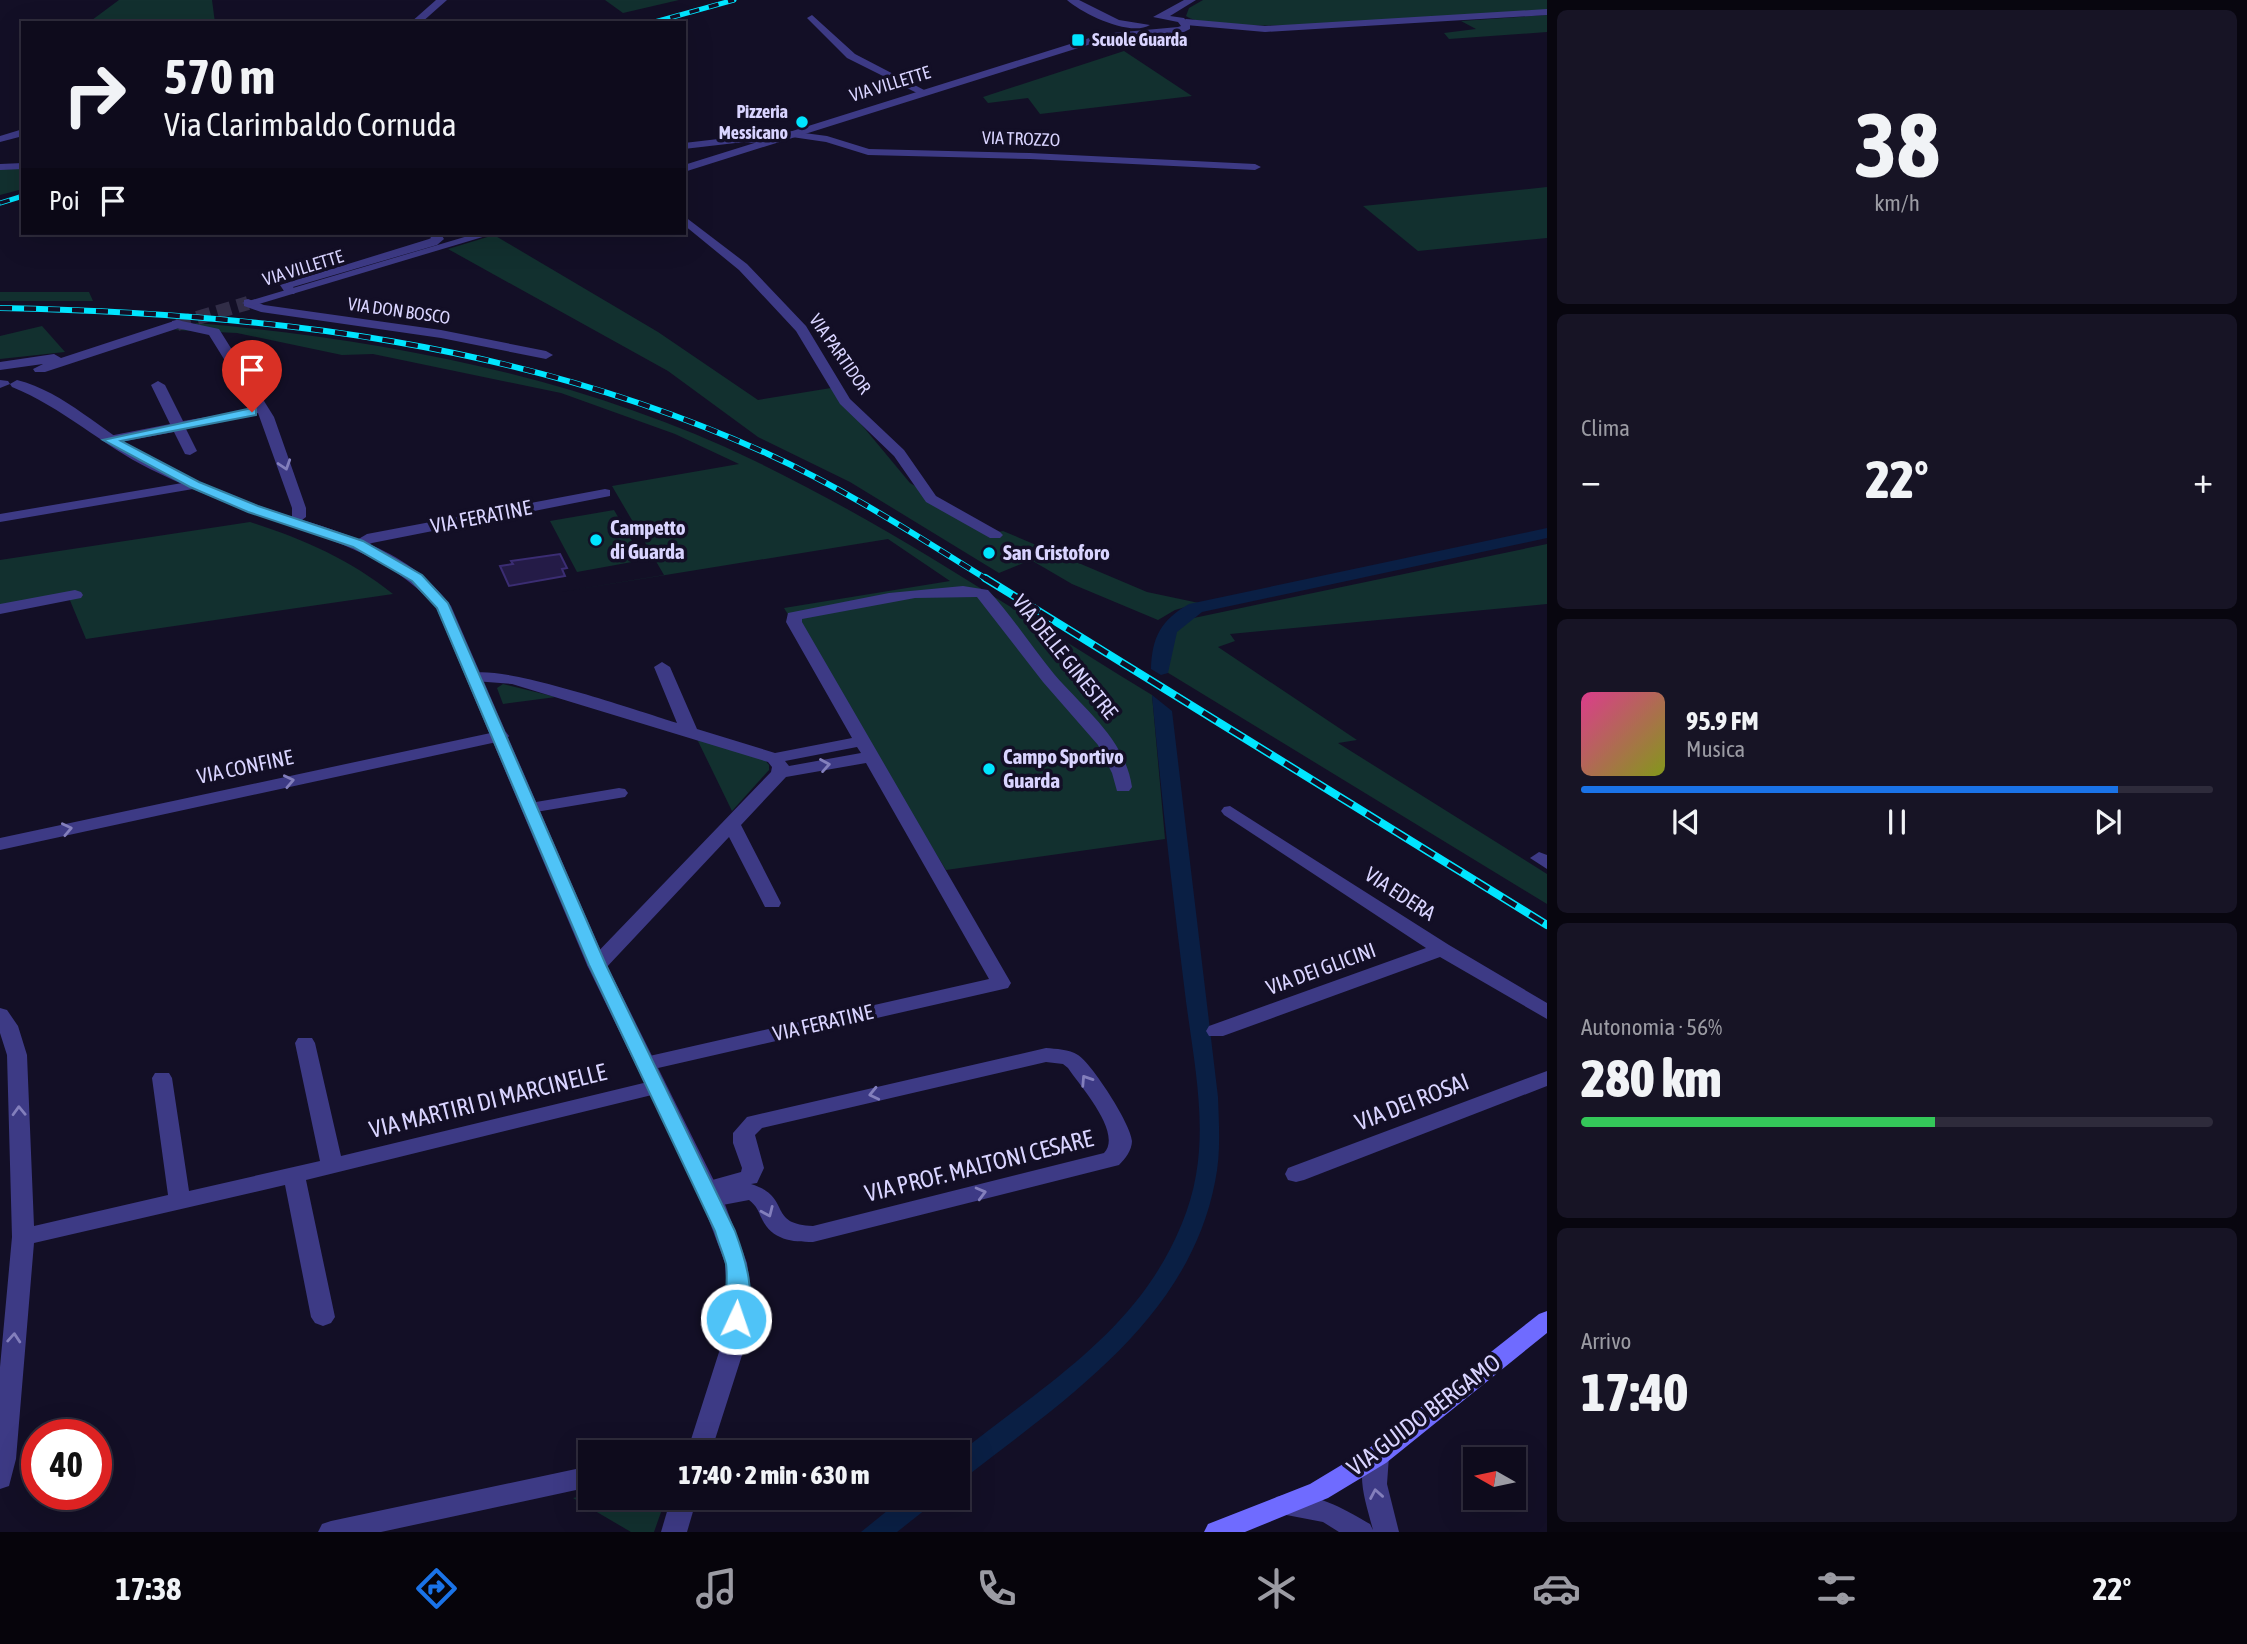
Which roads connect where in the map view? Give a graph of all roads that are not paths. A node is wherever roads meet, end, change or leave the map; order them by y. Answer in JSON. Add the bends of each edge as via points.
{"nodes":[{"id":1,"x":442,"y":0,"type":"edge"},
{"id":2,"x":1072,"y":0,"type":"edge"},
{"id":3,"x":1191,"y":0,"type":"edge"},
{"id":4,"x":1180,"y":7,"type":"junction"},
{"id":5,"x":1547,"y":12,"type":"edge"},
{"id":6,"x":812,"y":18,"type":"dead end"},
{"id":7,"x":1105,"y":19,"type":"junction"},
{"id":8,"x":417,"y":21,"type":"edge"},
{"id":9,"x":1150,"y":22,"type":"junction"},
{"id":10,"x":1183,"y":24,"type":"junction"},
{"id":11,"x":1161,"y":31,"type":"junction"},
{"id":12,"x":1105,"y":36,"type":"junction"},
{"id":13,"x":923,"y":92,"type":"junction"},
{"id":14,"x":21,"y":133,"type":"edge"},
{"id":15,"x":789,"y":134,"type":"junction"},
{"id":16,"x":0,"y":139,"type":"edge"},
{"id":17,"x":765,"y":141,"type":"junction"},
{"id":18,"x":686,"y":146,"type":"edge"},
{"id":19,"x":21,"y":166,"type":"edge"},
{"id":20,"x":0,"y":167,"type":"edge"},
{"id":21,"x":1255,"y":167,"type":"dead end"},
{"id":22,"x":686,"y":168,"type":"edge"},
{"id":23,"x":686,"y":221,"type":"edge"},
{"id":24,"x":435,"y":235,"type":"edge"},
{"id":25,"x":482,"y":235,"type":"edge"},
{"id":26,"x":290,"y":290,"type":"junction"},
{"id":27,"x":248,"y":303,"type":"joint"},
{"id":28,"x":75,"y":355,"type":"junction"},
{"id":29,"x":546,"y":355,"type":"dead end"},
{"id":30,"x":22,"y":362,"type":"junction"},
{"id":31,"x":0,"y":366,"type":"edge"},
{"id":32,"x":39,"y":372,"type":"junction"},
{"id":33,"x":5,"y":384,"type":"edge"},
{"id":34,"x":158,"y":385,"type":"dead end"},
{"id":35,"x":46,"y":396,"type":"junction"},
{"id":36,"x":252,"y":412,"type":"dead end"},
{"id":37,"x":178,"y":426,"type":"junction"},
{"id":38,"x":109,"y":440,"type":"junction"},
{"id":39,"x":190,"y":451,"type":"dead end"},
{"id":40,"x":194,"y":485,"type":"junction"},
{"id":41,"x":605,"y":493,"type":"dead end"},
{"id":42,"x":0,"y":518,"type":"edge"},
{"id":43,"x":294,"y":522,"type":"junction"},
{"id":44,"x":995,"y":535,"type":"dead end"},
{"id":45,"x":358,"y":544,"type":"junction"},
{"id":46,"x":75,"y":596,"type":"dead end"},
{"id":47,"x":0,"y":609,"type":"edge"},
{"id":48,"x":663,"y":667,"type":"dead end"},
{"id":49,"x":474,"y":676,"type":"junction"},
{"id":50,"x":690,"y":733,"type":"junction"},
{"id":51,"x":500,"y":736,"type":"junction"},
{"id":52,"x":866,"y":749,"type":"junction"},
{"id":53,"x":777,"y":765,"type":"junction"},
{"id":54,"x":1123,"y":787,"type":"dead end"},
{"id":55,"x":619,"y":793,"type":"dead end"},
{"id":56,"x":530,"y":808,"type":"junction"},
{"id":57,"x":1230,"y":811,"type":"dead end"},
{"id":58,"x":732,"y":825,"type":"junction"},
{"id":59,"x":0,"y":844,"type":"edge"},
{"id":60,"x":772,"y":904,"type":"dead end"},
{"id":61,"x":1442,"y":949,"type":"junction"},
{"id":62,"x":597,"y":965,"type":"junction"},
{"id":63,"x":1001,"y":983,"type":"joint"},
{"id":64,"x":1547,"y":1012,"type":"edge"},
{"id":65,"x":0,"y":1015,"type":"edge"},
{"id":66,"x":1216,"y":1031,"type":"dead end"},
{"id":67,"x":305,"y":1043,"type":"dead end"},
{"id":68,"x":645,"y":1064,"type":"junction"},
{"id":69,"x":162,"y":1078,"type":"dead end"},
{"id":70,"x":1547,"y":1079,"type":"edge"},
{"id":71,"x":656,"y":1087,"type":"junction"},
{"id":72,"x":332,"y":1166,"type":"junction"},
{"id":73,"x":1296,"y":1174,"type":"dead end"},
{"id":74,"x":293,"y":1175,"type":"junction"},
{"id":75,"x":709,"y":1195,"type":"junction"},
{"id":76,"x":180,"y":1202,"type":"junction"},
{"id":77,"x":23,"y":1237,"type":"junction"},
{"id":78,"x":9,"y":1295,"type":"edge"},
{"id":79,"x":323,"y":1317,"type":"dead end"},
{"id":80,"x":1547,"y":1320,"type":"edge"},
{"id":81,"x":703,"y":1440,"type":"edge"},
{"id":82,"x":1377,"y":1456,"type":"junction"},
{"id":83,"x":1,"y":1466,"type":"edge"},
{"id":84,"x":578,"y":1479,"type":"edge"},
{"id":85,"x":1285,"y":1505,"type":"junction"},
{"id":86,"x":680,"y":1510,"type":"edge"},
{"id":87,"x":331,"y":1532,"type":"edge"},
{"id":88,"x":674,"y":1532,"type":"edge"},
{"id":89,"x":1217,"y":1532,"type":"edge"},
{"id":90,"x":1361,"y":1532,"type":"edge"},
{"id":91,"x":1386,"y":1532,"type":"edge"}],
"edges":[{"from":1,"to":8,"type":"street"},
{"from":2,"to":7,"type":"street"},
{"from":3,"to":4,"type":"street","name":"VIA VILLETTE"},
{"from":4,"to":9,"type":"street","name":"VIA VILLETTE"},
{"from":4,"to":10,"type":"street"},
{"from":5,"to":10,"type":"street","via":[[1295,28]]},
{"from":6,"to":13,"type":"street","via":[[851,56]]},
{"from":7,"to":9,"type":"street","via":[[1128,26]]},
{"from":7,"to":12,"type":"street","via":[[1114,30]]},
{"from":9,"to":10,"type":"street","name":"VIA VILLETTE"},
{"from":9,"to":11,"type":"street","name":"VIA VILLETTE"},
{"from":9,"to":12,"type":"street","name":"VIA VILLETTE"},
{"from":10,"to":11,"type":"street","name":"VIA VILLETTE"},
{"from":11,"to":12,"type":"street","name":"VIA VILLETTE"},
{"from":12,"to":13,"type":"street","name":"VIA VILLETTE"},
{"from":13,"to":15,"type":"street","name":"VIA VILLETTE"},
{"from":14,"to":16,"type":"street"},
{"from":15,"to":17,"type":"street","name":"VIA VILLETTE"},
{"from":15,"to":21,"type":"street","name":"VIA TROZZO","via":[[827,138],[868,152]]},
{"from":17,"to":18,"type":"street"},
{"from":17,"to":22,"type":"street","name":"VIA VILLETTE"},
{"from":19,"to":20,"type":"street"},
{"from":23,"to":44,"type":"street","name":"VIA PARTIDOR","via":[[743,267],[801,329],[845,401],[899,453],[931,499]]},
{"from":24,"to":26,"type":"street","via":[[438,239],[433,242],[286,285]]},
{"from":25,"to":26,"type":"street","name":"VIA VILLETTE"},
{"from":26,"to":27,"type":"street","name":"VIA VILLETTE"},
{"from":27,"to":29,"type":"street","name":"VIA DON BOSCO"},
{"from":28,"to":30,"type":"street"},
{"from":28,"to":32,"type":"street"},
{"from":28,"to":43,"type":"street","one_way":true,"via":[[177,324],[214,332],[275,435],[299,508]]},
{"from":30,"to":31,"type":"street"},
{"from":30,"to":32,"type":"street"},
{"from":32,"to":33,"type":"street"},
{"from":32,"to":35,"type":"street"},
{"from":33,"to":35,"type":"street"},
{"from":34,"to":37,"type":"street"},
{"from":35,"to":38,"type":"street"},
{"from":36,"to":37,"type":"street"},
{"from":37,"to":38,"type":"street"},
{"from":37,"to":39,"type":"street"},
{"from":38,"to":40,"type":"street"},
{"from":40,"to":42,"type":"street"},
{"from":40,"to":43,"type":"street"},
{"from":41,"to":45,"type":"street","name":"VIA FERATINE"},
{"from":43,"to":45,"type":"street"},
{"from":45,"to":49,"type":"street","via":[[394,562],[435,595],[450,618]]},
{"from":46,"to":47,"type":"street"},
{"from":48,"to":50,"type":"street"},
{"from":49,"to":50,"type":"street","via":[[513,679]]},
{"from":49,"to":51,"type":"street"},
{"from":50,"to":53,"type":"street"},
{"from":51,"to":56,"type":"street"},
{"from":59,"to":51,"type":"street","name":"VIA CONFINE","one_way":true},
{"from":52,"to":53,"type":"street"},
{"from":52,"to":54,"type":"street","name":"VIA DELLE GINESTRE","via":[[794,616],[933,592],[972,591],[982,593],[996,608],[1048,677],[1099,733],[1123,774]]},
{"from":52,"to":63,"type":"street","name":"VIA DELLE GINESTRE"},
{"from":53,"to":58,"type":"street"},
{"from":55,"to":56,"type":"street"},
{"from":56,"to":62,"type":"street"},
{"from":57,"to":61,"type":"street","name":"VIA EDERA"},
{"from":58,"to":60,"type":"street"},
{"from":58,"to":62,"type":"street"},
{"from":61,"to":64,"type":"street","name":"VIA EDERA"},
{"from":61,"to":66,"type":"street","name":"VIA DEI GLICINI"},
{"from":62,"to":68,"type":"street"},
{"from":63,"to":68,"type":"street","name":"VIA FERATINE"},
{"from":77,"to":65,"type":"street","one_way":true,"via":[[17,1055]]},
{"from":67,"to":72,"type":"street"},
{"from":68,"to":71,"type":"street"},
{"from":69,"to":76,"type":"street"},
{"from":70,"to":73,"type":"street","name":"VIA DEI ROSAI"},
{"from":71,"to":72,"type":"street","name":"VIA MARTIRI DI MARCINELLE"},
{"from":71,"to":75,"type":"street"},
{"from":72,"to":74,"type":"street","name":"VIA MARTIRI DI MARCINELLE"},
{"from":74,"to":76,"type":"street","name":"VIA MARTIRI DI MARCINELLE"},
{"from":74,"to":79,"type":"street"},
{"from":75,"to":75,"type":"street","name":"VIA PROF. MALTONI CESARE","one_way":true,"via":[[757,1194],[774,1225],[784,1231],[813,1234],[1111,1159],[1122,1142],[1116,1125],[1075,1063],[1046,1055],[755,1122],[744,1133],[753,1168],[750,1177]]},
{"from":75,"to":81,"type":"street","via":[[736,1263],[739,1293],[732,1349]]},
{"from":76,"to":77,"type":"street","name":"VIA MARTIRI DI MARCINELLE"},
{"from":77,"to":78,"type":"street"},
{"from":83,"to":78,"type":"street","one_way":true},
{"from":80,"to":82,"type":"main road","name":"VIA GUIDO BERGAMO"},
{"from":82,"to":85,"type":"main road","name":"VIA GUIDO BERGAMO","via":[[1319,1491]]},
{"from":91,"to":82,"type":"street","one_way":true,"via":[[1374,1484]]},
{"from":84,"to":87,"type":"street"},
{"from":85,"to":89,"type":"main road","name":"VIA GUIDO BERGAMO"},
{"from":85,"to":90,"type":"street","via":[[1328,1512]]},
{"from":86,"to":88,"type":"street"}]}
